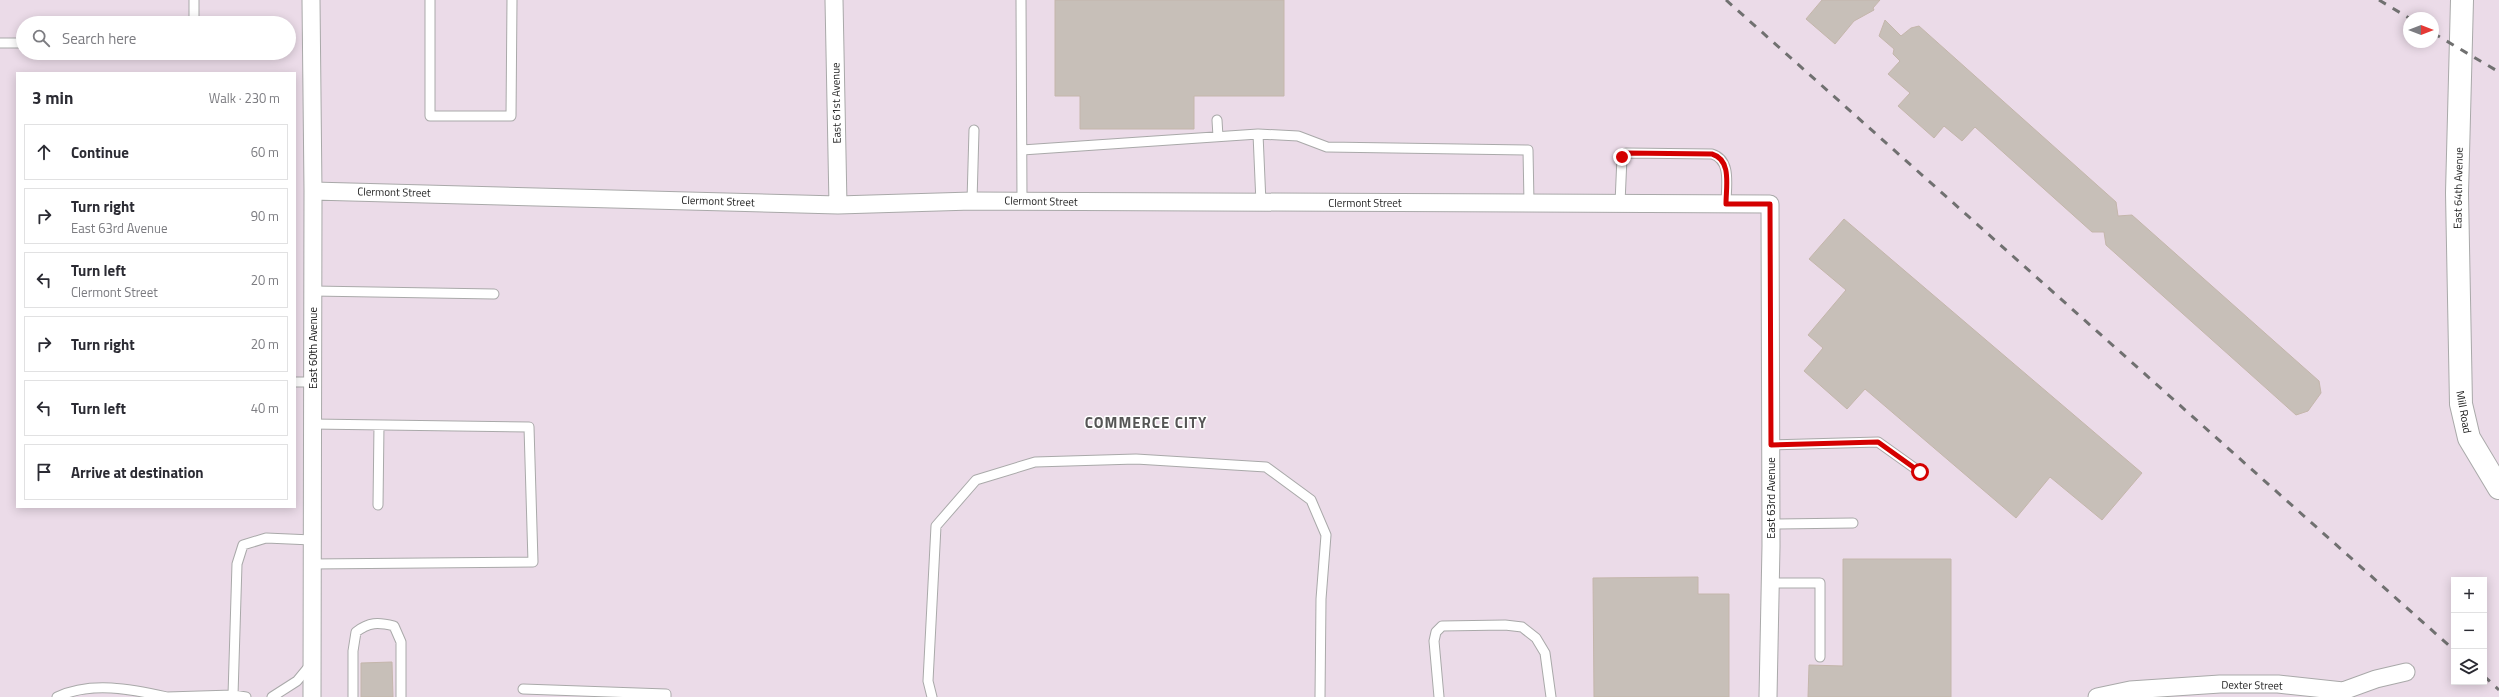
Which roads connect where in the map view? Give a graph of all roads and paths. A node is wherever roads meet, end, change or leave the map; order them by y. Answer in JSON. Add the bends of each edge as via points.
{"nodes":[{"id":1,"x":194,"y":0,"type":"edge"},
{"id":2,"x":311,"y":0,"type":"edge"},
{"id":3,"x":430,"y":0,"type":"edge"},
{"id":4,"x":512,"y":0,"type":"edge"},
{"id":5,"x":834,"y":0,"type":"edge"},
{"id":6,"x":1021,"y":0,"type":"edge"},
{"id":7,"x":2462,"y":0,"type":"edge"},
{"id":8,"x":194,"y":16,"type":"edge"},
{"id":9,"x":16,"y":43,"type":"edge"},
{"id":10,"x":0,"y":44,"type":"edge"},
{"id":11,"x":1217,"y":120,"type":"dead end"},
{"id":12,"x":974,"y":130,"type":"dead end"},
{"id":13,"x":1258,"y":134,"type":"junction"},
{"id":14,"x":1218,"y":137,"type":"junction"},
{"id":15,"x":1022,"y":150,"type":"junction"},
{"id":16,"x":313,"y":191,"type":"junction"},
{"id":17,"x":972,"y":201,"type":"junction"},
{"id":18,"x":1022,"y":201,"type":"junction"},
{"id":19,"x":1261,"y":203,"type":"junction"},
{"id":20,"x":1529,"y":203,"type":"junction"},
{"id":21,"x":1620,"y":203,"type":"junction"},
{"id":22,"x":1726,"y":204,"type":"junction"},
{"id":23,"x":1770,"y":204,"type":"joint"},
{"id":24,"x":838,"y":205,"type":"junction"},
{"id":25,"x":313,"y":291,"type":"junction"},
{"id":26,"x":494,"y":294,"type":"dead end"},
{"id":27,"x":2459,"y":375,"type":"joint"},
{"id":28,"x":296,"y":382,"type":"edge"},
{"id":29,"x":312,"y":382,"type":"junction"},
{"id":30,"x":312,"y":424,"type":"junction"},
{"id":31,"x":379,"y":425,"type":"junction"},
{"id":32,"x":1771,"y":445,"type":"junction"},
{"id":33,"x":1920,"y":472,"type":"dead end"},
{"id":34,"x":2499,"y":488,"type":"edge"},
{"id":35,"x":378,"y":505,"type":"dead end"},
{"id":36,"x":1853,"y":522,"type":"dead end"},
{"id":37,"x":1771,"y":524,"type":"junction"},
{"id":38,"x":312,"y":540,"type":"junction"},
{"id":39,"x":312,"y":564,"type":"junction"},
{"id":40,"x":1771,"y":582,"type":"junction"},
{"id":41,"x":1820,"y":657,"type":"dead end"},
{"id":42,"x":312,"y":663,"type":"junction"},
{"id":43,"x":2406,"y":672,"type":"dead end"},
{"id":44,"x":523,"y":689,"type":"dead end"},
{"id":45,"x":126,"y":692,"type":"edge"},
{"id":46,"x":233,"y":695,"type":"junction"},
{"id":47,"x":56,"y":697,"type":"edge"},
{"id":48,"x":167,"y":697,"type":"edge"},
{"id":49,"x":246,"y":697,"type":"edge"},
{"id":50,"x":272,"y":697,"type":"edge"},
{"id":51,"x":312,"y":697,"type":"edge"},
{"id":52,"x":353,"y":697,"type":"edge"},
{"id":53,"x":401,"y":697,"type":"edge"},
{"id":54,"x":666,"y":697,"type":"edge"},
{"id":55,"x":932,"y":697,"type":"edge"},
{"id":56,"x":1320,"y":697,"type":"edge"},
{"id":57,"x":1439,"y":697,"type":"edge"},
{"id":58,"x":1551,"y":697,"type":"edge"},
{"id":59,"x":1768,"y":697,"type":"edge"},
{"id":60,"x":2097,"y":697,"type":"edge"}],
"edges":[{"from":1,"to":8,"type":"lane"},
{"from":2,"to":16,"type":"street","name":"East 60th Avenue"},
{"from":3,"to":4,"type":"lane","via":[[430,116],[511,116]]},
{"from":5,"to":24,"type":"street","name":"East 61st Avenue"},
{"from":6,"to":15,"type":"lane"},
{"from":7,"to":27,"type":"street","name":"East 64th Avenue","via":[[2457,193]]},
{"from":9,"to":10,"type":"lane"},
{"from":11,"to":14,"type":"lane"},
{"from":12,"to":17,"type":"lane"},
{"from":13,"to":14,"type":"lane"},
{"from":13,"to":19,"type":"lane"},
{"from":13,"to":20,"type":"lane","via":[[1298,136],[1327,147],[1528,150]]},
{"from":14,"to":15,"type":"lane"},
{"from":15,"to":18,"type":"lane"},
{"from":16,"to":24,"type":"street","name":"Clermont Street"},
{"from":16,"to":25,"type":"street","name":"East 60th Avenue"},
{"from":17,"to":18,"type":"street","name":"Clermont Street"},
{"from":17,"to":24,"type":"street","name":"Clermont Street"},
{"from":18,"to":19,"type":"street","name":"Clermont Street"},
{"from":19,"to":20,"type":"street","name":"Clermont Street"},
{"from":20,"to":21,"type":"street","name":"Clermont Street"},
{"from":21,"to":22,"type":"street","name":"Clermont Street"},
{"from":21,"to":22,"type":"lane","via":[[1622,157],[1626,153],[1719,156],[1726,164]]},
{"from":22,"to":23,"type":"street","name":"Clermont Street"},
{"from":23,"to":32,"type":"street","name":"East 63rd Avenue"},
{"from":25,"to":26,"type":"lane"},
{"from":25,"to":29,"type":"street","name":"East 60th Avenue"},
{"from":27,"to":34,"type":"street","name":"Mill Road","via":[[2465,428],[2477,455]]},
{"from":28,"to":29,"type":"lane"},
{"from":29,"to":30,"type":"street","name":"East 60th Avenue"},
{"from":30,"to":31,"type":"lane"},
{"from":30,"to":38,"type":"street","name":"East 60th Avenue"},
{"from":31,"to":35,"type":"lane"},
{"from":31,"to":39,"type":"lane","via":[[529,427],[533,562]]},
{"from":32,"to":33,"type":"lane","via":[[1878,442]]},
{"from":32,"to":37,"type":"street","name":"East 63rd Avenue"},
{"from":36,"to":37,"type":"lane"},
{"from":37,"to":40,"type":"street","name":"East 63rd Avenue"},
{"from":38,"to":39,"type":"street","name":"East 60th Avenue"},
{"from":38,"to":46,"type":"lane","via":[[266,538],[243,545],[237,564]]},
{"from":39,"to":42,"type":"street","name":"East 60th Avenue"},
{"from":40,"to":41,"type":"lane","via":[[1820,583]]},
{"from":40,"to":59,"type":"street","name":"East 63rd Avenue"},
{"from":42,"to":50,"type":"lane","via":[[297,680]]},
{"from":42,"to":51,"type":"street","name":"East 60th Avenue"},
{"from":43,"to":60,"type":"street","name":"Dexter Street","via":[[2343,691],[2278,684],[2220,684],[2130,690]]},
{"from":44,"to":54,"type":"lane","via":[[666,694]]},
{"from":45,"to":47,"type":"lane","via":[[83,689]]},
{"from":45,"to":48,"type":"lane"},
{"from":46,"to":48,"type":"lane"},
{"from":46,"to":49,"type":"lane"},
{"from":52,"to":53,"type":"lane","via":[[353,651],[356,632],[366,625],[380,622],[394,626],[401,642]]},
{"from":55,"to":56,"type":"lane","via":[[928,681],[936,526],[976,480],[1035,462],[1136,459],[1266,467],[1311,500],[1326,535],[1321,599]]},
{"from":57,"to":58,"type":"lane","via":[[1434,641],[1436,632],[1442,626],[1506,625],[1522,627],[1536,638],[1545,653]]}]}
